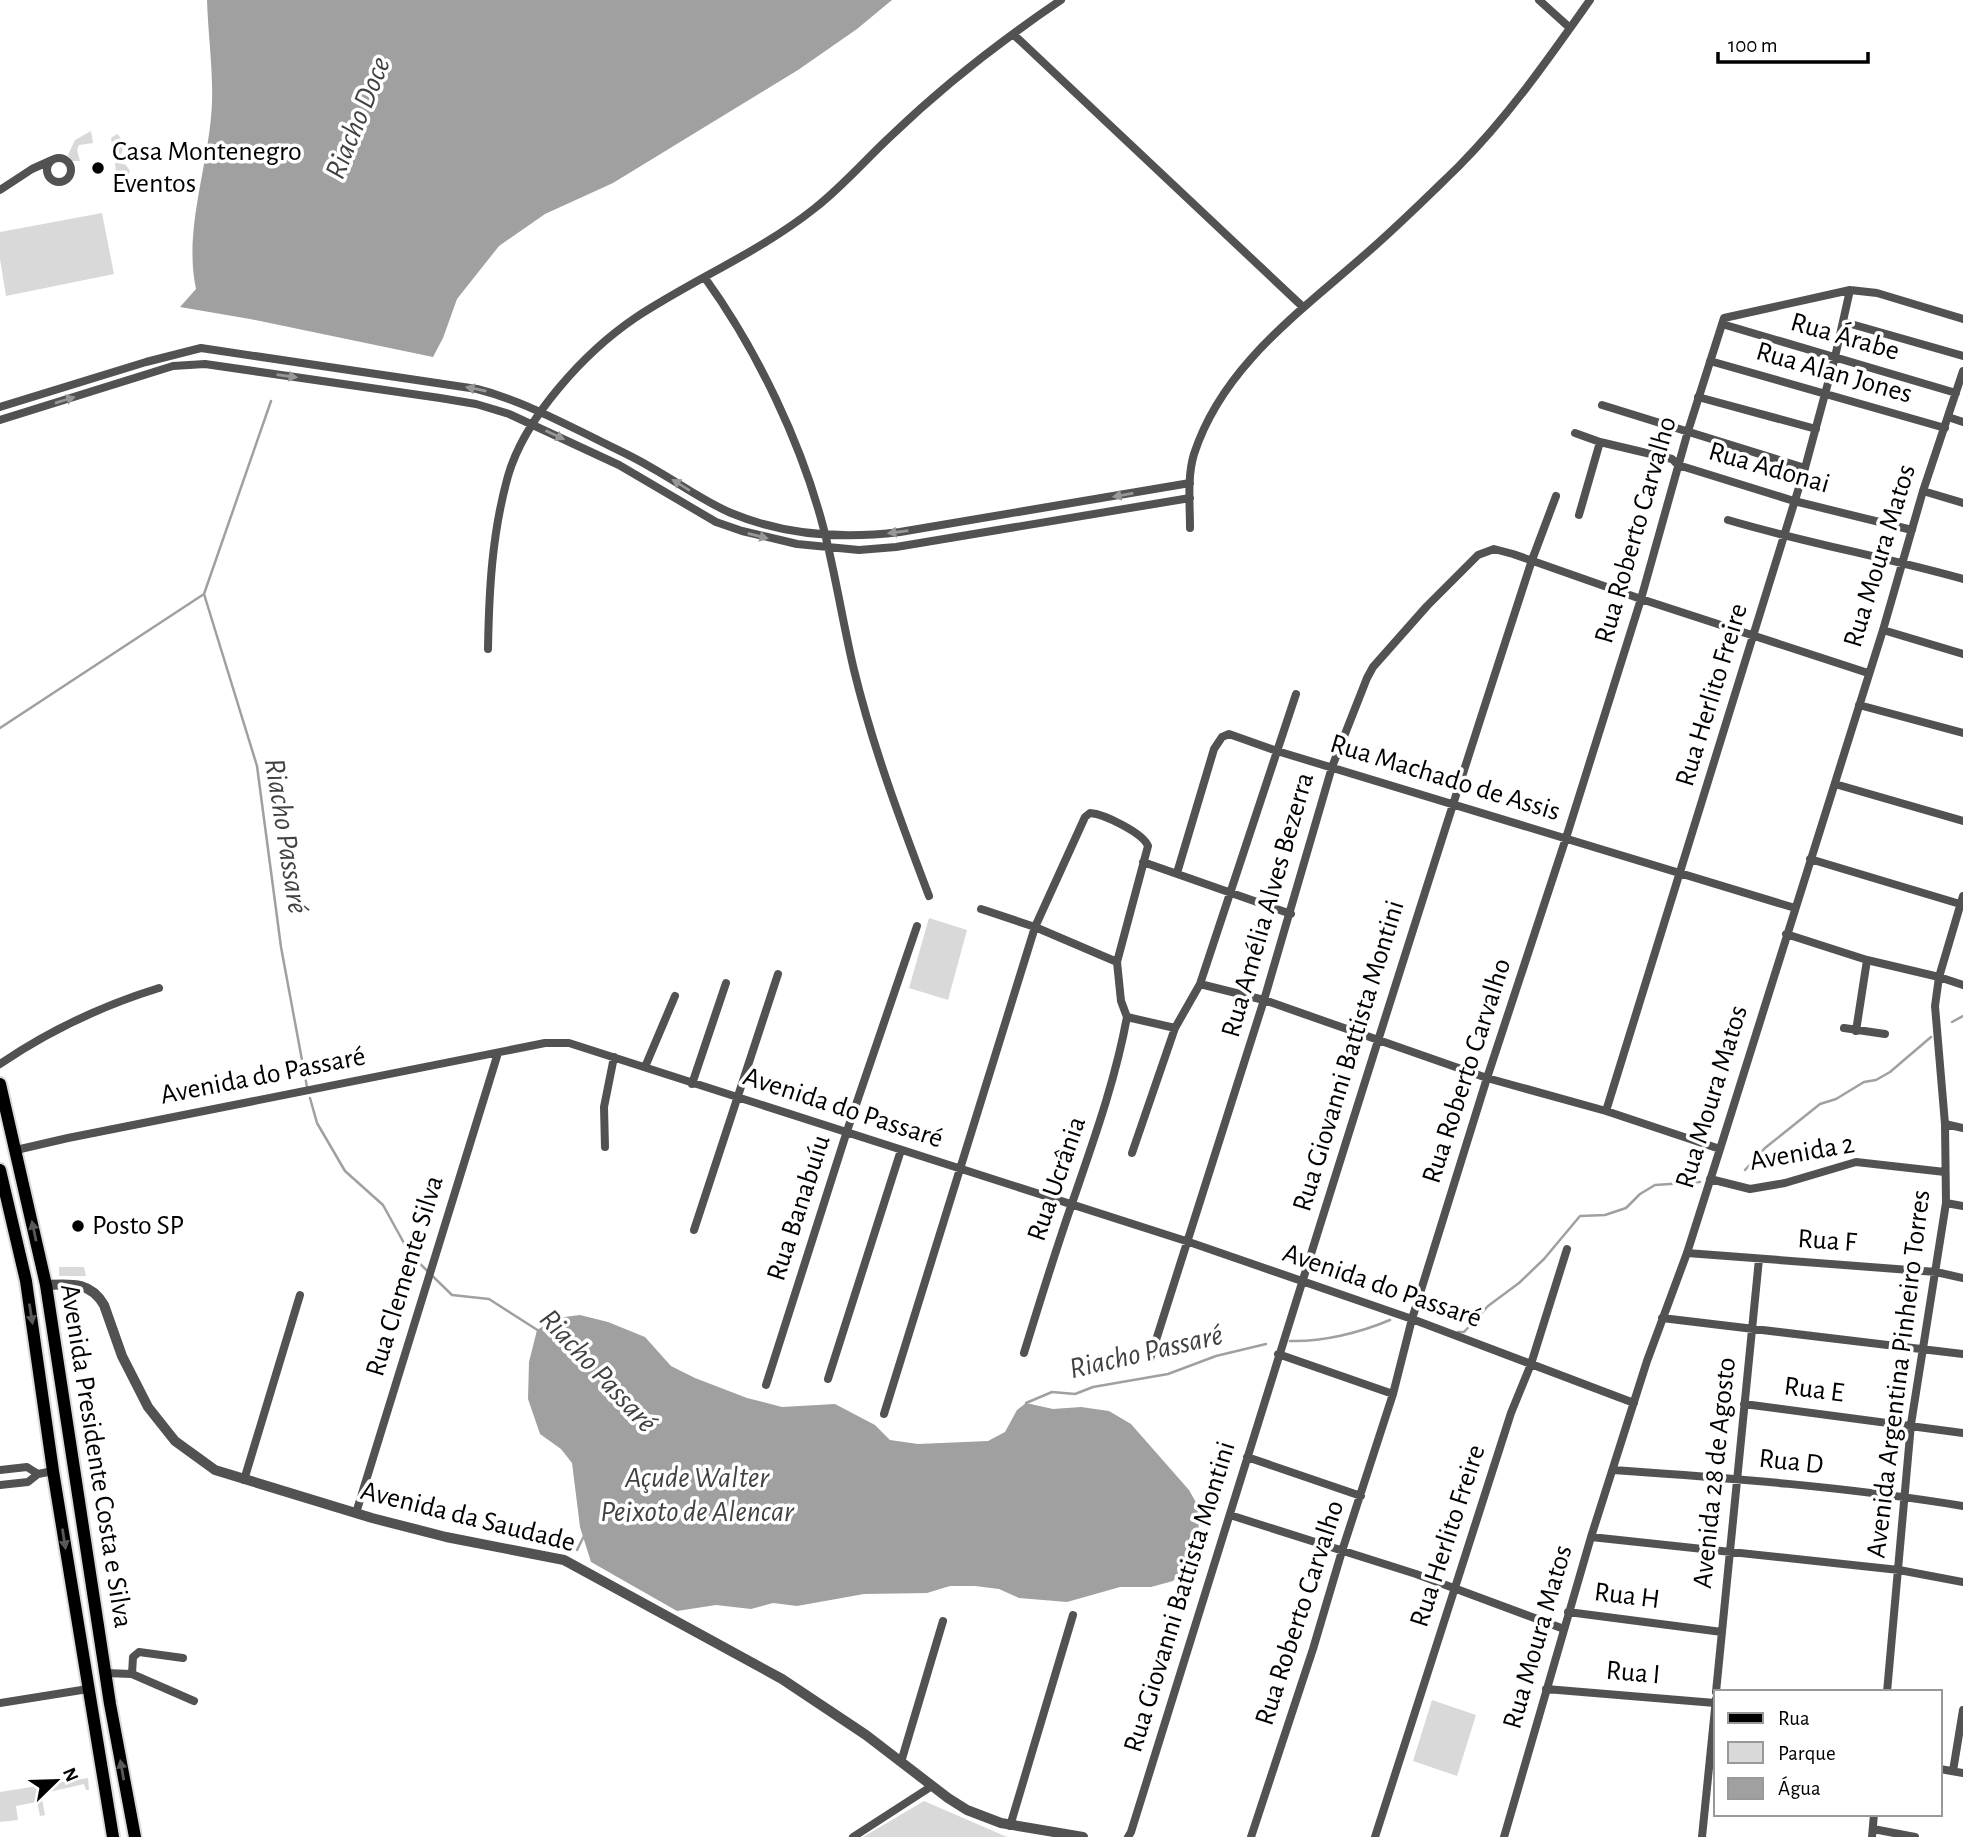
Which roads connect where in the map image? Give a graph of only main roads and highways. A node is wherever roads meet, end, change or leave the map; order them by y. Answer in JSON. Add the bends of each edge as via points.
{"nodes":[{"id":1,"x":0,"y":1084,"type":"edge"},
{"id":2,"x":0,"y":1170,"type":"edge"},
{"id":3,"x":42,"y":1269,"type":"junction"},
{"id":4,"x":24,"y":1271,"type":"junction"},
{"id":5,"x":67,"y":1422,"type":"junction"},
{"id":6,"x":48,"y":1424,"type":"junction"},
{"id":7,"x":71,"y":1451,"type":"junction"},
{"id":8,"x":52,"y":1454,"type":"junction"},
{"id":9,"x":113,"y":1837,"type":"edge"},
{"id":10,"x":135,"y":1837,"type":"edge"}],
"edges":[{"from":3,"to":1,"type":"main road","name":"Avenida Presidente Costa e Silva","one_way":true},
{"from":2,"to":4,"type":"main road","name":"Avenida Presidente Costa e Silva"},
{"from":3,"to":4,"type":"main road"},
{"from":3,"to":5,"type":"main road","name":"Avenida Presidente Costa e Silva"},
{"from":4,"to":6,"type":"main road","name":"Avenida Presidente Costa e Silva","one_way":true},
{"from":5,"to":6,"type":"main road"},
{"from":5,"to":7,"type":"main road","name":"Avenida Presidente Costa e Silva"},
{"from":6,"to":8,"type":"main road","name":"Avenida Presidente Costa e Silva"},
{"from":7,"to":8,"type":"main road"},
{"from":10,"to":7,"type":"main road","name":"Avenida Presidente Costa e Silva","one_way":true},
{"from":8,"to":9,"type":"main road","name":"Avenida Presidente Costa e Silva","one_way":true}]}
